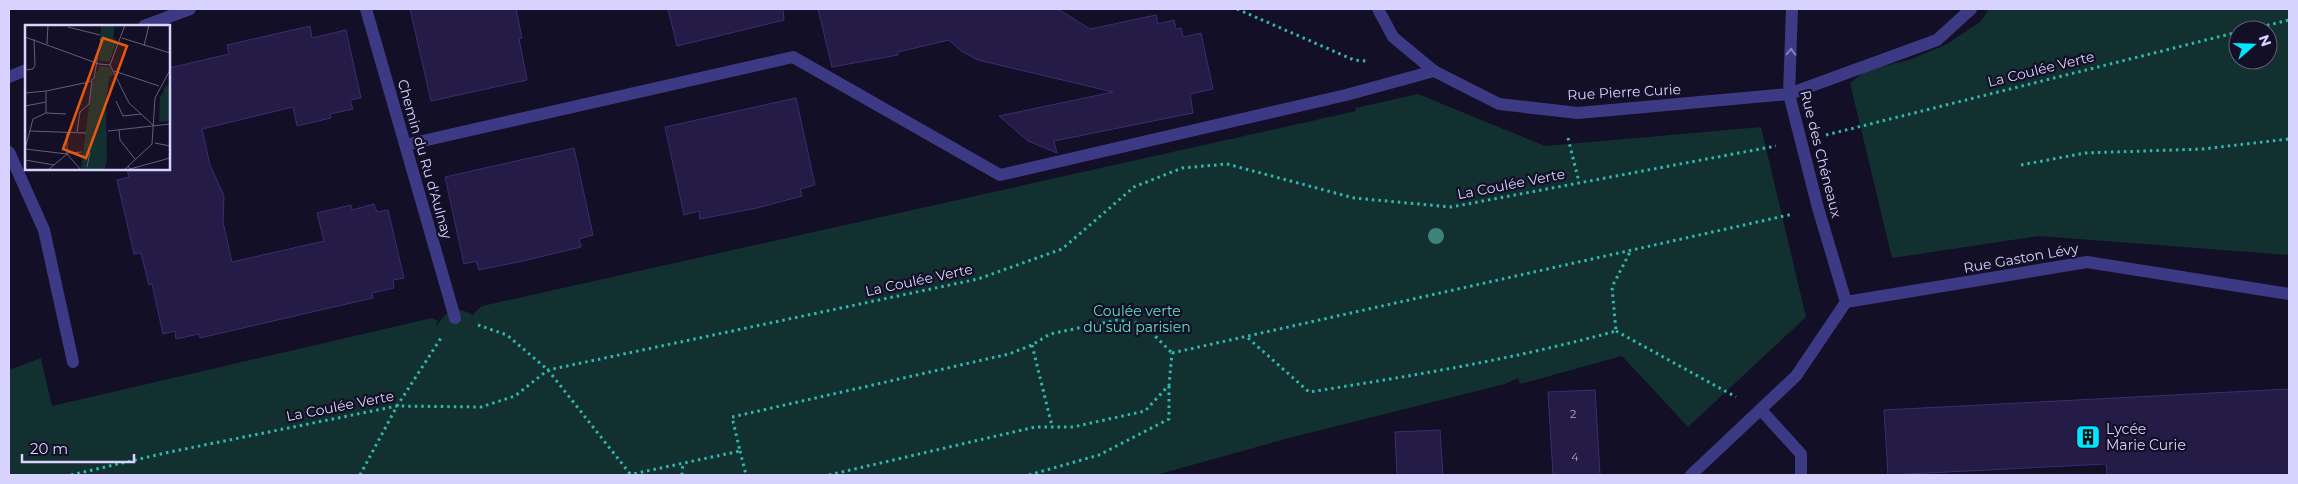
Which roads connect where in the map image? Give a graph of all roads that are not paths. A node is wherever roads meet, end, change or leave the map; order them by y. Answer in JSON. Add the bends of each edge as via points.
{"nodes":[{"id":1,"x":190,"y":9,"type":"edge"},
{"id":2,"x":366,"y":9,"type":"edge"},
{"id":3,"x":1378,"y":9,"type":"edge"},
{"id":4,"x":1792,"y":9,"type":"edge"},
{"id":5,"x":1971,"y":9,"type":"edge"},
{"id":6,"x":147,"y":25,"type":"edge"},
{"id":7,"x":25,"y":70,"type":"edge"},
{"id":8,"x":1434,"y":71,"type":"junction"},
{"id":9,"x":9,"y":77,"type":"edge"},
{"id":10,"x":1789,"y":94,"type":"junction"},
{"id":11,"x":405,"y":145,"type":"junction"},
{"id":12,"x":9,"y":152,"type":"edge"},
{"id":13,"x":2289,"y":294,"type":"edge"},
{"id":14,"x":1846,"y":302,"type":"junction"},
{"id":15,"x":455,"y":318,"type":"road end"},
{"id":16,"x":73,"y":362,"type":"dead end"},
{"id":17,"x":1761,"y":410,"type":"junction"},
{"id":18,"x":1691,"y":475,"type":"edge"},
{"id":19,"x":1801,"y":475,"type":"edge"}],
"edges":[{"from":1,"to":6,"type":"street"},
{"from":2,"to":11,"type":"street","name":"Chemin du Ru d'Aulnay"},
{"from":3,"to":8,"type":"street","name":"Rue Pierre Curie","via":[[1392,37]]},
{"from":10,"to":4,"type":"street","name":"Rue des Chéneaux","one_way":true},
{"from":5,"to":10,"type":"street","name":"Rue Pierre Curie","via":[[1936,40]]},
{"from":7,"to":9,"type":"street"},
{"from":8,"to":10,"type":"street","name":"Rue Pierre Curie","via":[[1499,104],[1578,113]]},
{"from":8,"to":11,"type":"street","via":[[1346,95],[1000,175],[793,57]]},
{"from":10,"to":14,"type":"street","name":"Rue des Chéneaux"},
{"from":11,"to":15,"type":"street","name":"Chemin du Ru d'Aulnay"},
{"from":12,"to":16,"type":"street","via":[[44,230]]},
{"from":13,"to":14,"type":"street","name":"Rue Gaston Lévy","via":[[2087,262]]},
{"from":14,"to":17,"type":"street","via":[[1796,376]]},
{"from":17,"to":18,"type":"street"},
{"from":17,"to":19,"type":"street","via":[[1801,454]]}]}
